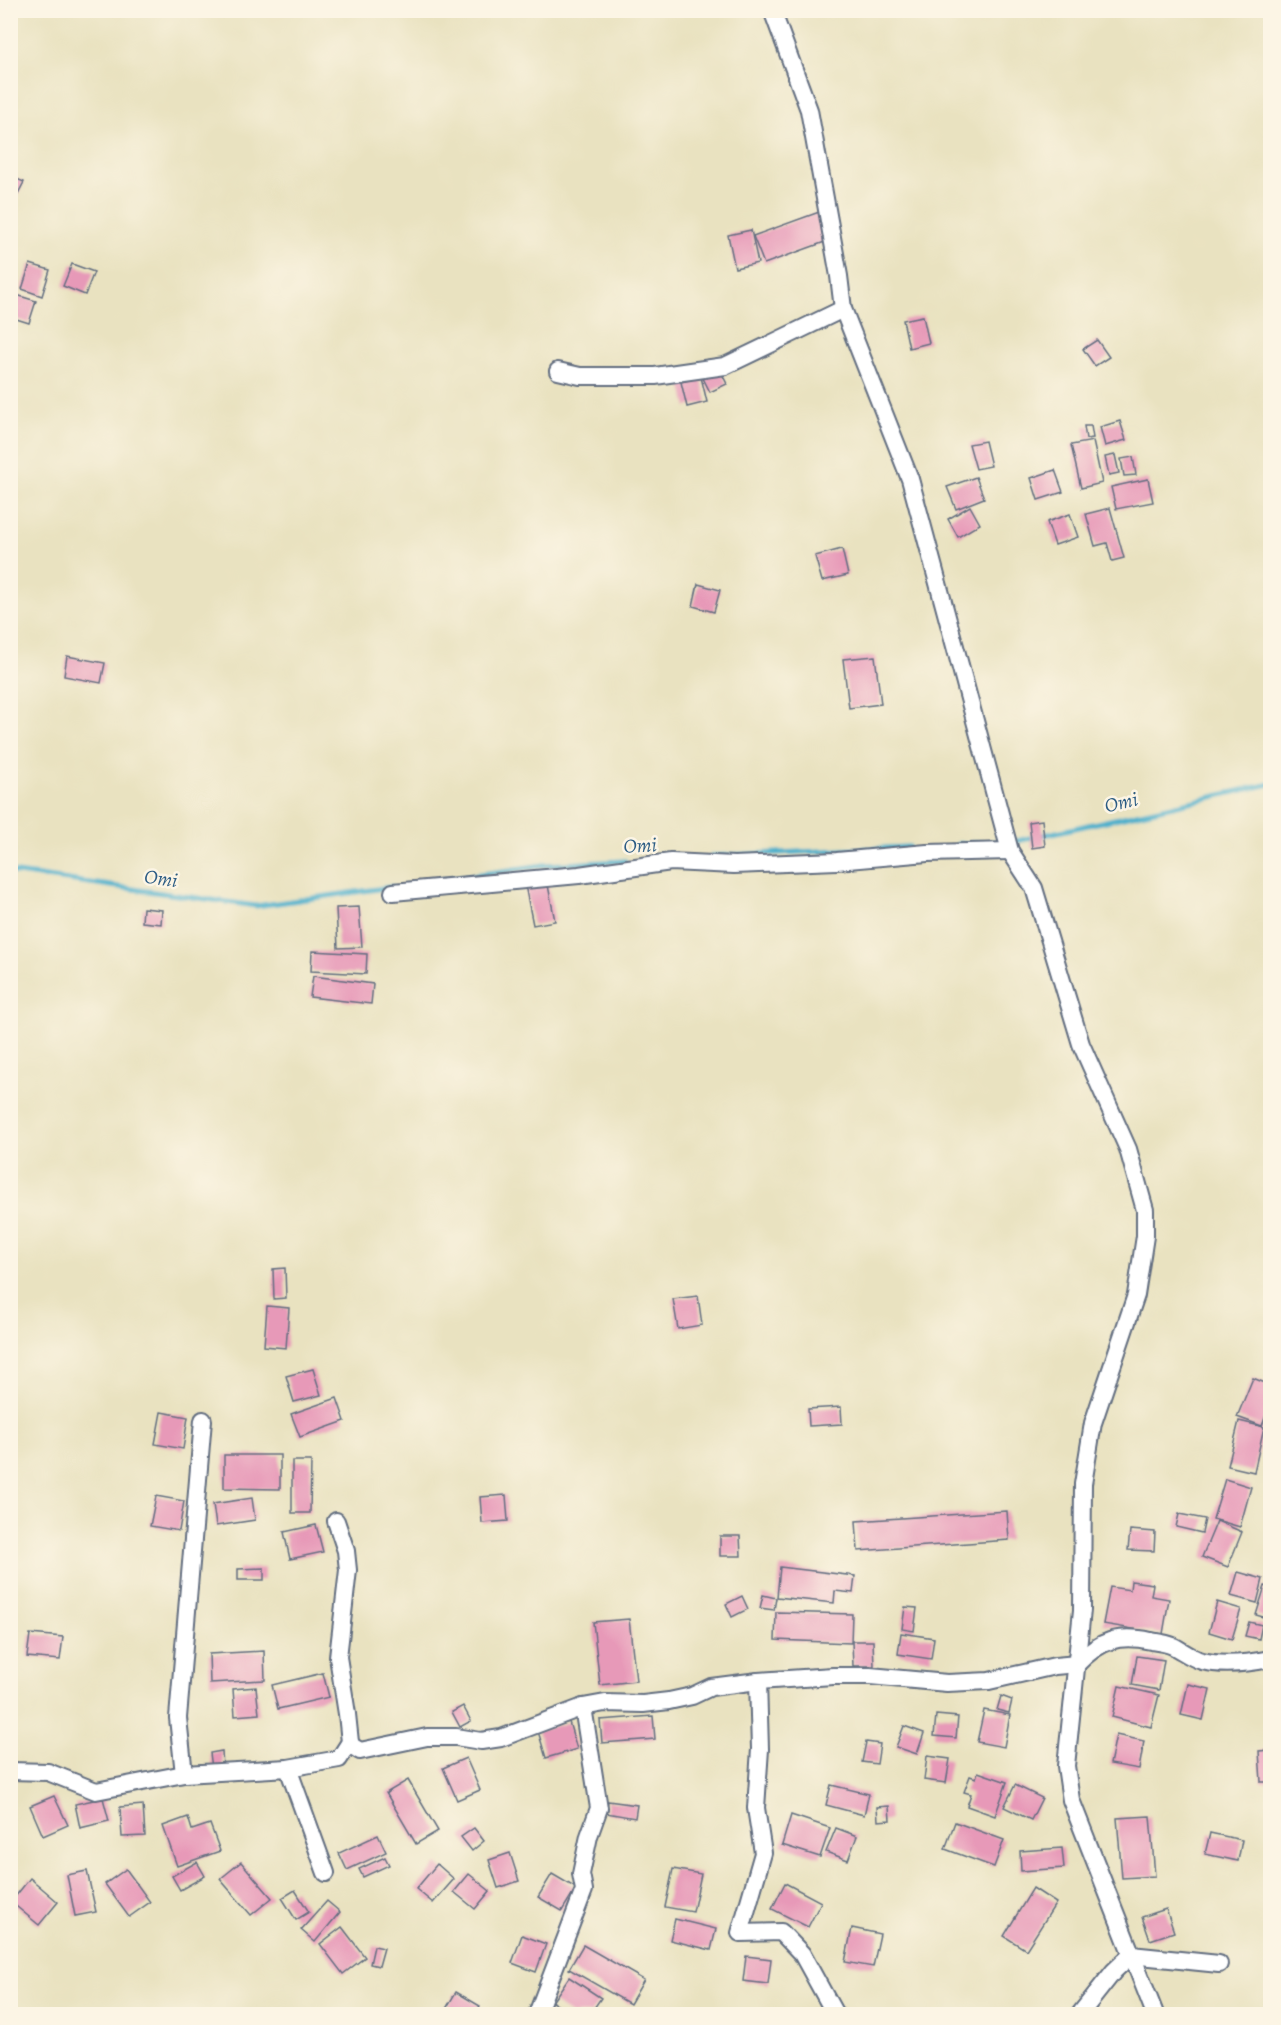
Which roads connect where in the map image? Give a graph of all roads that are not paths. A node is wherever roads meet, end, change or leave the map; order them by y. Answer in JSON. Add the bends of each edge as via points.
{"nodes":[{"id":1,"x":772,"y":10,"type":"edge"},
{"id":2,"x":843,"y":309,"type":"junction"},
{"id":3,"x":558,"y":371,"type":"dead end"},
{"id":4,"x":1010,"y":850,"type":"junction"},
{"id":5,"x":393,"y":892,"type":"dead end"},
{"id":6,"x":203,"y":1420,"type":"dead end"},
{"id":7,"x":336,"y":1521,"type":"dead end"},
{"id":8,"x":1270,"y":1659,"type":"edge"},
{"id":9,"x":1077,"y":1664,"type":"junction"},
{"id":10,"x":758,"y":1681,"type":"junction"},
{"id":11,"x":583,"y":1707,"type":"junction"},
{"id":12,"x":350,"y":1742,"type":"junction"},
{"id":13,"x":288,"y":1768,"type":"junction"},
{"id":14,"x":10,"y":1771,"type":"edge"},
{"id":15,"x":184,"y":1774,"type":"junction"},
{"id":16,"x":326,"y":1873,"type":"dead end"},
{"id":17,"x":1131,"y":1955,"type":"junction"},
{"id":18,"x":1219,"y":1964,"type":"dead end"},
{"id":19,"x":537,"y":2014,"type":"edge"},
{"id":20,"x":835,"y":2014,"type":"edge"},
{"id":21,"x":1080,"y":2014,"type":"edge"},
{"id":22,"x":1155,"y":2014,"type":"edge"}],
"edges":[{"from":1,"to":2,"type":"street","via":[[809,110]]},
{"from":2,"to":3,"type":"street","via":[[725,366],[655,376],[580,376]]},
{"from":2,"to":4,"type":"street","via":[[910,479]]},
{"from":4,"to":5,"type":"street","via":[[746,864],[671,862],[579,875]]},
{"from":4,"to":9,"type":"street","via":[[1035,888],[1081,1044],[1128,1149],[1145,1210],[1136,1295],[1094,1423],[1083,1484],[1082,1610]]},
{"from":6,"to":15,"type":"street","via":[[178,1718]]},
{"from":7,"to":12,"type":"street","via":[[348,1570],[338,1657]]},
{"from":8,"to":9,"type":"street","via":[[1204,1661],[1172,1645],[1126,1637],[1091,1650]]},
{"from":9,"to":10,"type":"street","via":[[989,1681],[947,1683],[870,1676]]},
{"from":9,"to":17,"type":"street","via":[[1066,1766],[1071,1800]]},
{"from":10,"to":11,"type":"street","via":[[711,1687],[669,1701]]},
{"from":10,"to":20,"type":"street","via":[[760,1749],[756,1808],[763,1853],[740,1933],[781,1932],[801,1954]]},
{"from":11,"to":12,"type":"street","via":[[501,1738],[482,1741],[427,1737],[360,1751]]},
{"from":11,"to":19,"type":"street","via":[[599,1808],[581,1874],[584,1890]]},
{"from":12,"to":13,"type":"street","via":[[339,1759]]},
{"from":13,"to":15,"type":"street"},
{"from":13,"to":16,"type":"street"},
{"from":14,"to":15,"type":"street","via":[[48,1773],[96,1791]]},
{"from":17,"to":18,"type":"street"},
{"from":17,"to":21,"type":"street"},
{"from":17,"to":22,"type":"street"}]}
